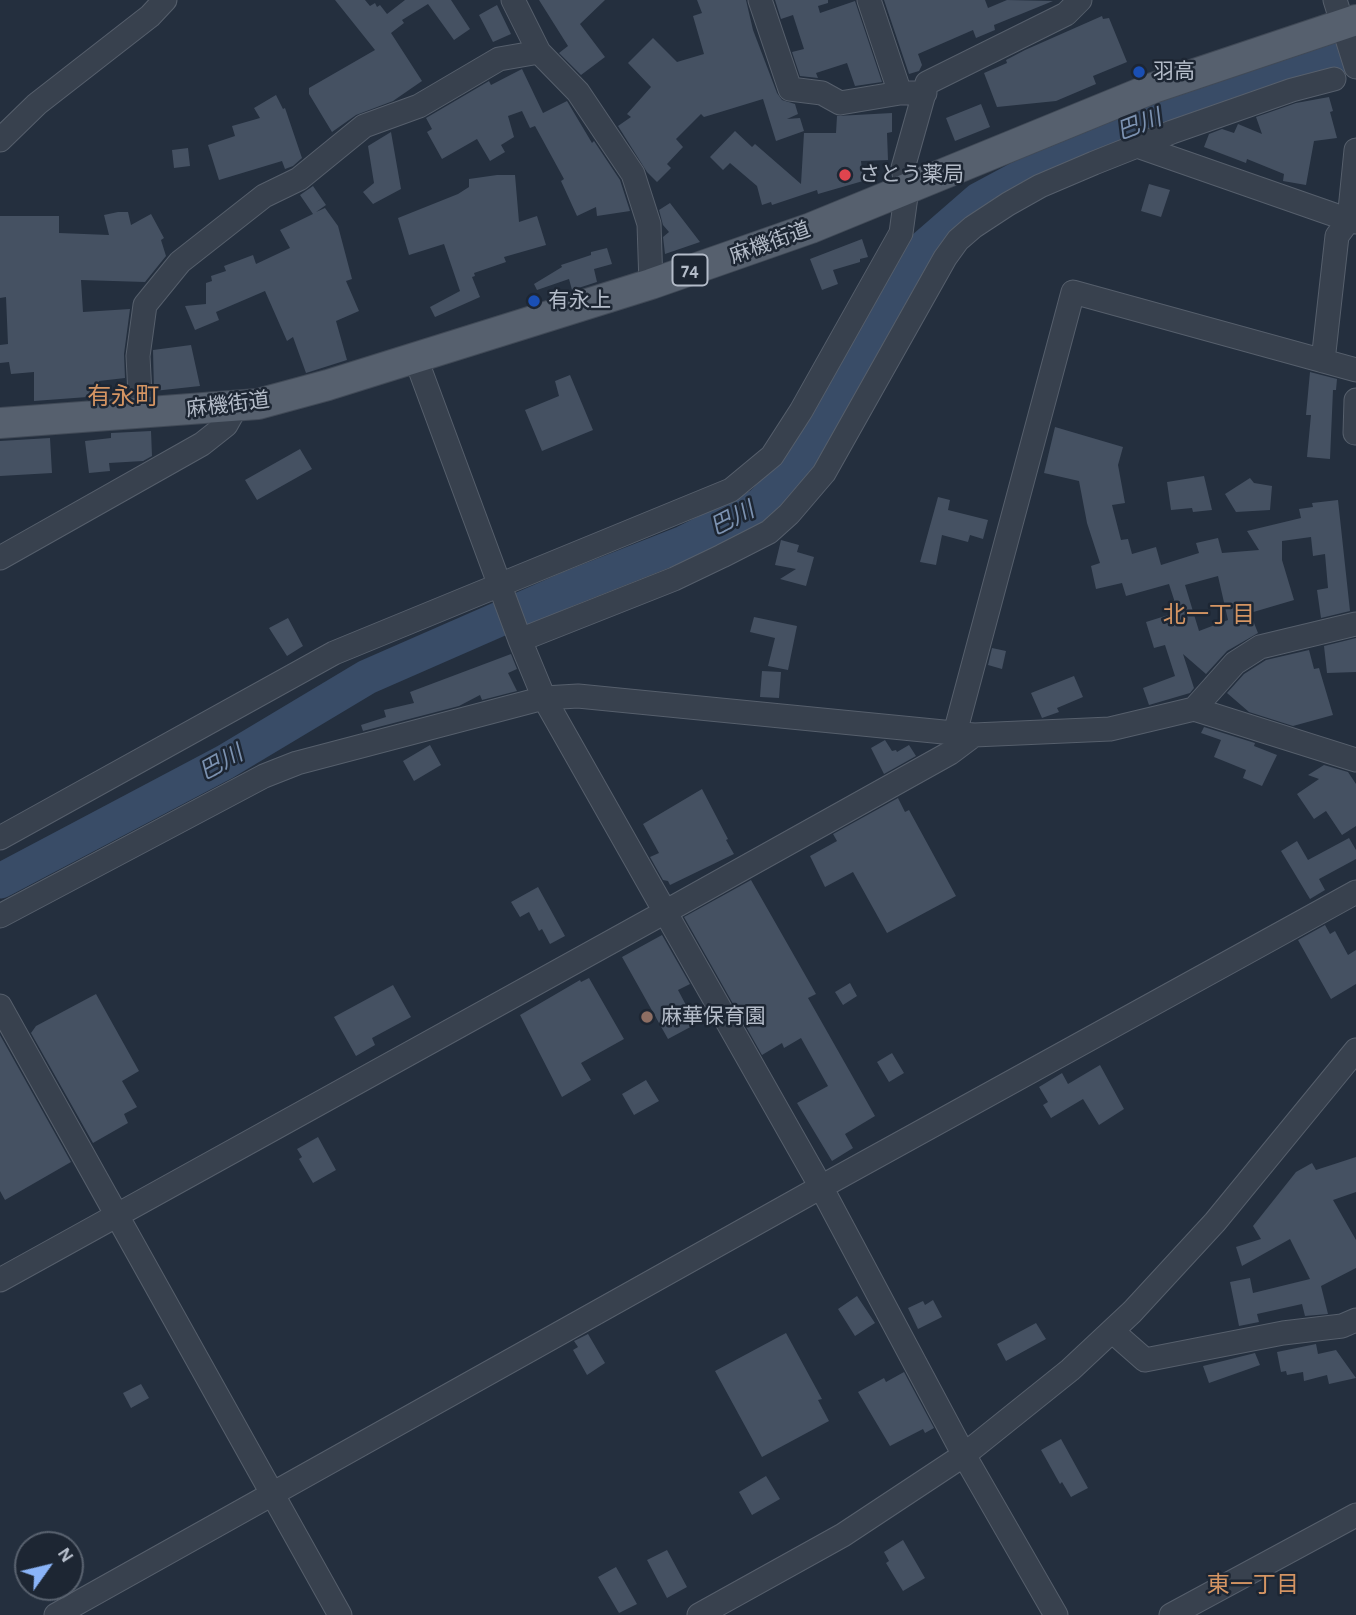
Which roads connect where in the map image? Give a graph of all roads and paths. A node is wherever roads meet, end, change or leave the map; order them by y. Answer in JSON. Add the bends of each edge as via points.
{"nodes":[{"id":1,"x":165,"y":0,"type":"edge"},
{"id":2,"x":513,"y":0,"type":"edge"},
{"id":3,"x":760,"y":0,"type":"edge"},
{"id":4,"x":869,"y":0,"type":"edge"},
{"id":5,"x":1080,"y":0,"type":"edge"},
{"id":6,"x":1345,"y":15,"type":"edge"},
{"id":7,"x":539,"y":52,"type":"junction"},
{"id":8,"x":1356,"y":67,"type":"edge"},
{"id":9,"x":1334,"y":79,"type":"dead end"},
{"id":10,"x":900,"y":93,"type":"junction"},
{"id":11,"x":925,"y":93,"type":"junction"},
{"id":12,"x":0,"y":140,"type":"edge"},
{"id":13,"x":1137,"y":146,"type":"junction"},
{"id":14,"x":1356,"y":150,"type":"edge"},
{"id":15,"x":907,"y":189,"type":"junction"},
{"id":16,"x":1353,"y":221,"type":"edge"},
{"id":17,"x":651,"y":284,"type":"junction"},
{"id":18,"x":416,"y":359,"type":"junction"},
{"id":19,"x":1323,"y":361,"type":"junction"},
{"id":20,"x":1356,"y":370,"type":"edge"},
{"id":21,"x":1356,"y":400,"type":"edge"},
{"id":22,"x":236,"y":407,"type":"junction"},
{"id":23,"x":141,"y":414,"type":"junction"},
{"id":24,"x":0,"y":423,"type":"edge"},
{"id":25,"x":1355,"y":433,"type":"edge"},
{"id":26,"x":0,"y":558,"type":"edge"},
{"id":27,"x":500,"y":584,"type":"junction"},
{"id":28,"x":1356,"y":624,"type":"edge"},
{"id":29,"x":520,"y":640,"type":"junction"},
{"id":30,"x":544,"y":698,"type":"junction"},
{"id":31,"x":1194,"y":709,"type":"junction"},
{"id":32,"x":965,"y":734,"type":"junction"},
{"id":33,"x":1356,"y":760,"type":"edge"},
{"id":34,"x":0,"y":838,"type":"edge"},
{"id":35,"x":1356,"y":892,"type":"edge"},
{"id":36,"x":665,"y":912,"type":"junction"},
{"id":37,"x":0,"y":916,"type":"edge"},
{"id":38,"x":0,"y":1006,"type":"edge"},
{"id":39,"x":1356,"y":1050,"type":"edge"},
{"id":40,"x":821,"y":1187,"type":"junction"},
{"id":41,"x":115,"y":1216,"type":"junction"},
{"id":42,"x":0,"y":1280,"type":"edge"},
{"id":43,"x":1356,"y":1320,"type":"edge"},
{"id":44,"x":1112,"y":1331,"type":"junction"},
{"id":45,"x":964,"y":1455,"type":"junction"},
{"id":46,"x":272,"y":1494,"type":"junction"},
{"id":47,"x":1356,"y":1515,"type":"edge"},
{"id":48,"x":56,"y":1615,"type":"edge"},
{"id":49,"x":340,"y":1615,"type":"edge"},
{"id":50,"x":699,"y":1615,"type":"edge"},
{"id":51,"x":1056,"y":1615,"type":"edge"},
{"id":52,"x":1171,"y":1615,"type":"edge"}],
"edges":[{"from":1,"to":12,"type":"street","via":[[37,104]]},
{"from":2,"to":7,"type":"street"},
{"from":3,"to":10,"type":"street","via":[[790,89],[822,93],[840,103]]},
{"from":4,"to":10,"type":"street"},
{"from":5,"to":11,"type":"street","via":[[1066,14],[927,83]]},
{"from":6,"to":8,"type":"street"},
{"from":6,"to":15,"type":"main road","name":"麻機街道","number":"74"},
{"from":7,"to":17,"type":"street","via":[[578,92],[633,174],[649,224]]},
{"from":7,"to":23,"type":"street","via":[[499,60],[419,106],[364,126],[299,179],[264,196],[180,262],[145,305],[138,356]]},
{"from":9,"to":13,"type":"street"},
{"from":10,"to":11,"type":"street"},
{"from":11,"to":15,"type":"street","via":[[903,168]]},
{"from":13,"to":16,"type":"street"},
{"from":13,"to":29,"type":"street","via":[[1040,186],[958,240],[824,473],[769,532],[674,579]]},
{"from":14,"to":16,"type":"street"},
{"from":15,"to":17,"type":"main road","name":"麻機街道","number":"74"},
{"from":15,"to":27,"type":"street","via":[[901,233],[772,456],[731,490]]},
{"from":16,"to":19,"type":"street","via":[[1337,236]]},
{"from":17,"to":18,"type":"main road","name":"麻機街道","number":"74"},
{"from":18,"to":22,"type":"main road","name":"麻機街道","number":"74"},
{"from":18,"to":27,"type":"street"},
{"from":19,"to":20,"type":"street"},
{"from":19,"to":32,"type":"street","via":[[1073,292]]},
{"from":21,"to":25,"type":"street"},
{"from":22,"to":23,"type":"main road","name":"麻機街道","number":"74"},
{"from":22,"to":26,"type":"street","via":[[226,425],[202,444]]},
{"from":23,"to":24,"type":"main road","name":"麻機街道","number":"74"},
{"from":27,"to":29,"type":"street"},
{"from":27,"to":34,"type":"street","via":[[334,653]]},
{"from":28,"to":31,"type":"street","via":[[1260,647],[1236,663]]},
{"from":29,"to":30,"type":"street"},
{"from":30,"to":32,"type":"street","via":[[578,696]]},
{"from":30,"to":36,"type":"street"},
{"from":30,"to":37,"type":"street","via":[[297,763],[264,776]]},
{"from":31,"to":32,"type":"street","via":[[1110,730]]},
{"from":31,"to":33,"type":"street"},
{"from":32,"to":36,"type":"street","via":[[950,752]]},
{"from":35,"to":40,"type":"street"},
{"from":36,"to":40,"type":"street"},
{"from":36,"to":41,"type":"street"},
{"from":38,"to":41,"type":"street"},
{"from":39,"to":44,"type":"street","via":[[1215,1222]]},
{"from":40,"to":45,"type":"street"},
{"from":40,"to":46,"type":"street"},
{"from":41,"to":42,"type":"street"},
{"from":41,"to":46,"type":"street"},
{"from":43,"to":44,"type":"street","via":[[1145,1360]]},
{"from":44,"to":45,"type":"street"},
{"from":45,"to":50,"type":"street","via":[[843,1535]]},
{"from":45,"to":51,"type":"street"},
{"from":46,"to":48,"type":"street"},
{"from":46,"to":49,"type":"street"},
{"from":47,"to":52,"type":"street"}]}
